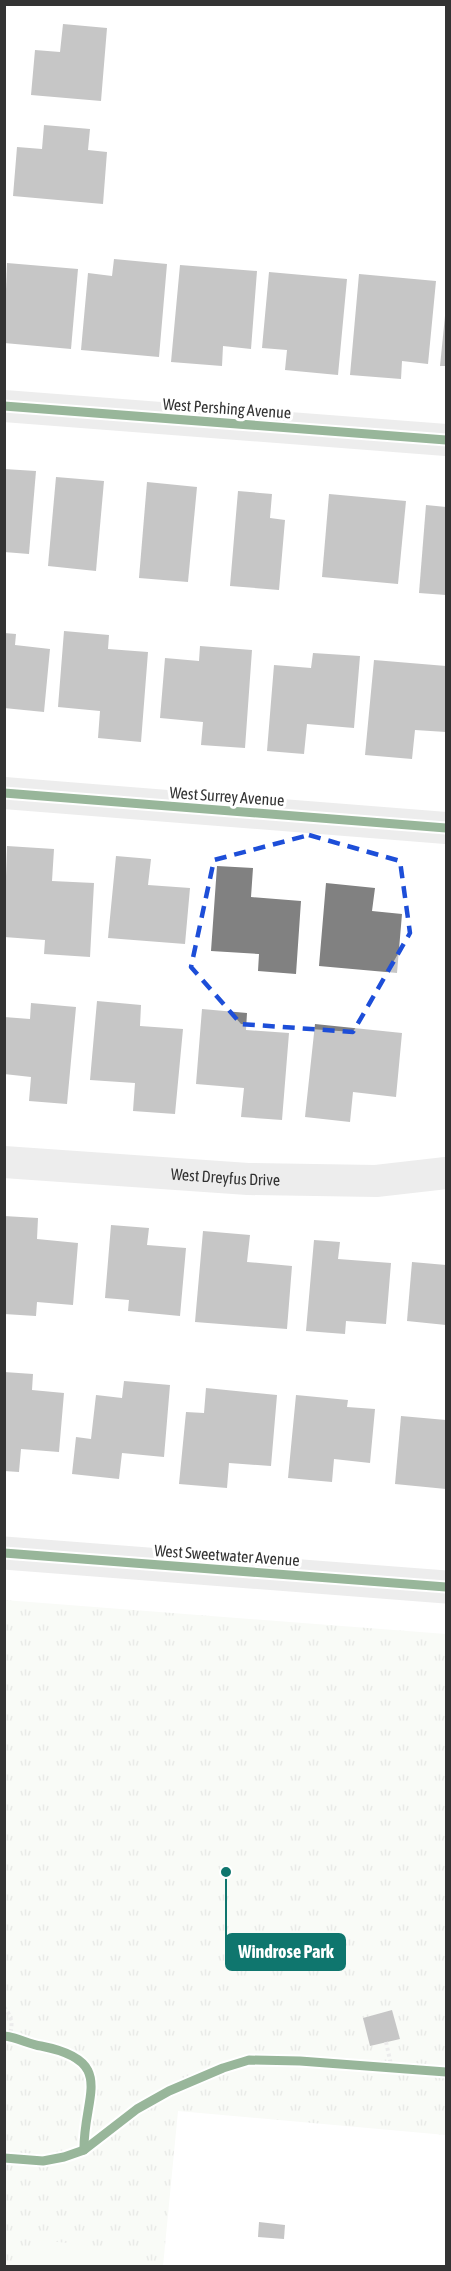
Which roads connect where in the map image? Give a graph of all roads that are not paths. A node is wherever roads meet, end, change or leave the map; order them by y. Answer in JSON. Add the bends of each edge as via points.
{"nodes":[{"id":1,"x":4,"y":406,"type":"edge"},
{"id":2,"x":447,"y":440,"type":"edge"},
{"id":3,"x":4,"y":793,"type":"edge"},
{"id":4,"x":447,"y":828,"type":"edge"},
{"id":5,"x":4,"y":1162,"type":"edge"},
{"id":6,"x":446,"y":1169,"type":"edge"},
{"id":7,"x":4,"y":1553,"type":"edge"},
{"id":8,"x":447,"y":1587,"type":"edge"}],
"edges":[{"from":1,"to":2,"type":"street","name":"West Pershing Avenue"},
{"from":3,"to":4,"type":"street","name":"West Surrey Avenue"},
{"from":5,"to":6,"type":"street","name":"West Dreyfus Drive","via":[[248,1179],[376,1180]]},
{"from":7,"to":8,"type":"street","name":"West Sweetwater Avenue"}]}
